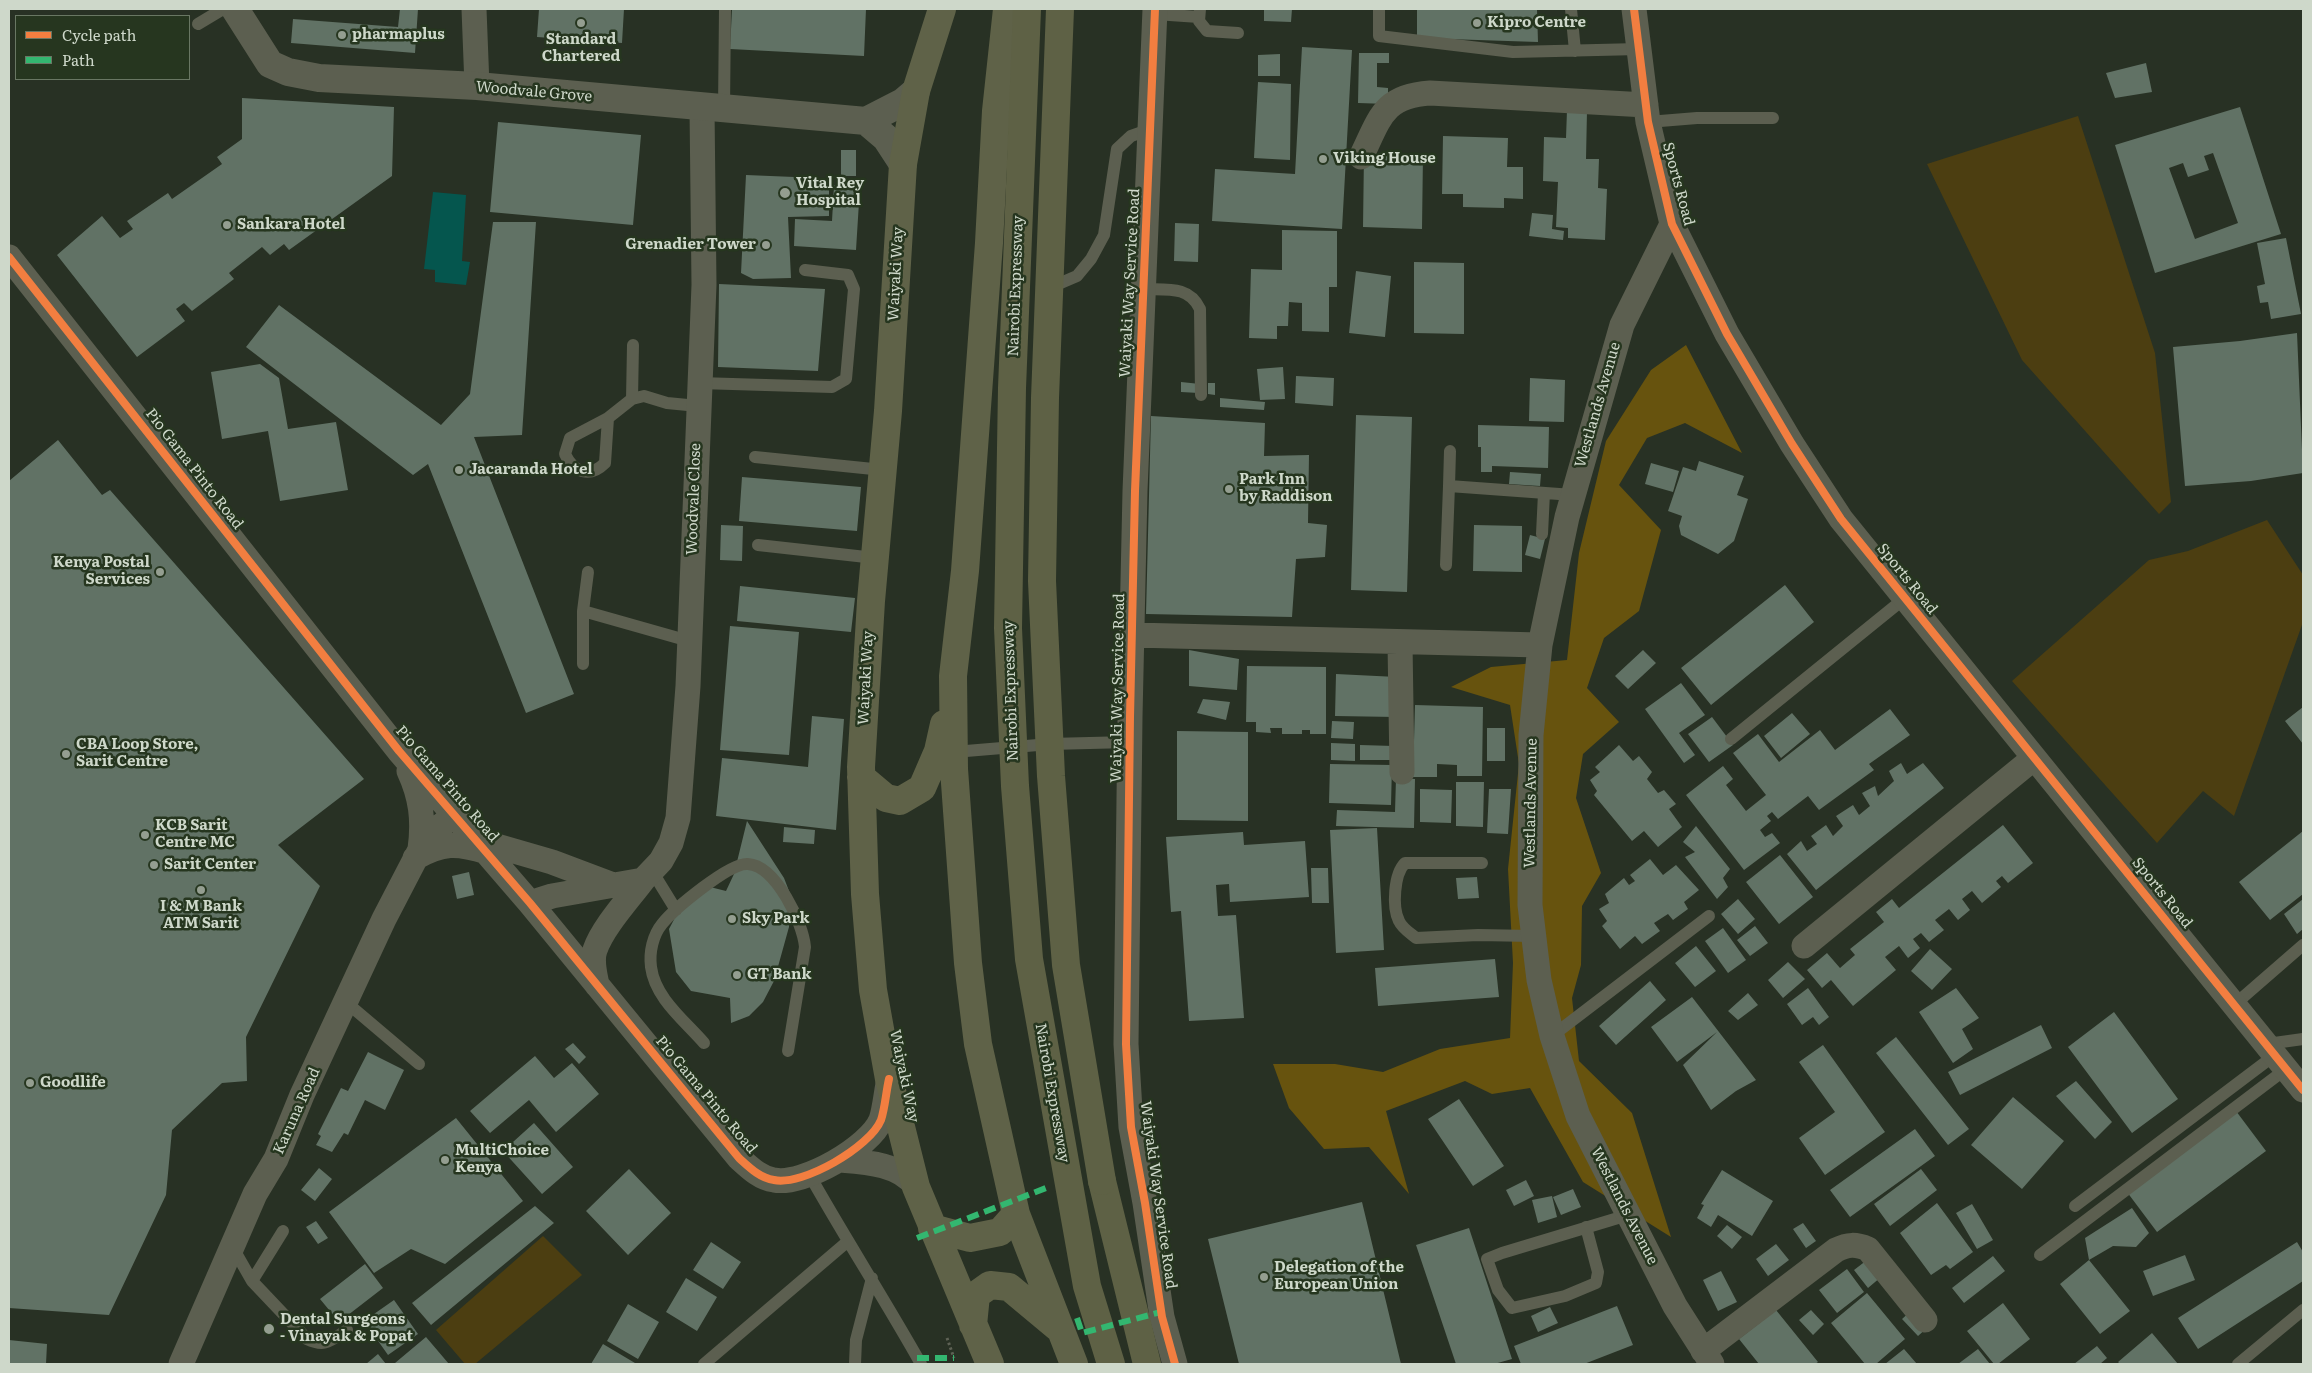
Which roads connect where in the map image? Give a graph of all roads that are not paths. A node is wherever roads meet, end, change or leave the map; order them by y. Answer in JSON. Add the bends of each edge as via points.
{"nodes":[{"id":1,"x":223,"y":9,"type":"edge"},
{"id":2,"x":236,"y":9,"type":"edge"},
{"id":3,"x":474,"y":9,"type":"edge"},
{"id":4,"x":725,"y":9,"type":"edge"},
{"id":5,"x":942,"y":9,"type":"edge"},
{"id":6,"x":1007,"y":9,"type":"edge"},
{"id":7,"x":1027,"y":9,"type":"edge"},
{"id":8,"x":1060,"y":9,"type":"edge"},
{"id":9,"x":1379,"y":9,"type":"edge"},
{"id":10,"x":1571,"y":9,"type":"edge"},
{"id":11,"x":1634,"y":9,"type":"edge"},
{"id":12,"x":1155,"y":11,"type":"edge"},
{"id":13,"x":1199,"y":13,"type":"edge"},
{"id":14,"x":198,"y":24,"type":"dead end"},
{"id":15,"x":1238,"y":33,"type":"dead end"},
{"id":16,"x":1639,"y":49,"type":"junction"},
{"id":17,"x":1575,"y":51,"type":"junction"},
{"id":18,"x":477,"y":86,"type":"junction"},
{"id":19,"x":916,"y":91,"type":"junction"},
{"id":20,"x":713,"y":108,"type":"junction"},
{"id":21,"x":1647,"y":113,"type":"junction"},
{"id":22,"x":1773,"y":118,"type":"dead end"},
{"id":23,"x":866,"y":121,"type":"junction"},
{"id":24,"x":1151,"y":129,"type":"junction"},
{"id":25,"x":1361,"y":157,"type":"dead end"},
{"id":26,"x":903,"y":164,"type":"junction"},
{"id":27,"x":1672,"y":224,"type":"junction"},
{"id":28,"x":9,"y":257,"type":"edge"},
{"id":29,"x":805,"y":270,"type":"dead end"},
{"id":30,"x":1049,"y":288,"type":"junction"},
{"id":31,"x":1142,"y":289,"type":"junction"},
{"id":32,"x":633,"y":345,"type":"dead end"},
{"id":33,"x":698,"y":395,"type":"junction"},
{"id":34,"x":1201,"y":395,"type":"dead end"},
{"id":35,"x":632,"y":398,"type":"junction"},
{"id":36,"x":608,"y":418,"type":"junction"},
{"id":37,"x":1450,"y":450,"type":"dead end"},
{"id":38,"x":755,"y":457,"type":"dead end"},
{"id":39,"x":883,"y":470,"type":"junction"},
{"id":40,"x":1449,"y":486,"type":"junction"},
{"id":41,"x":1544,"y":493,"type":"junction"},
{"id":42,"x":1573,"y":495,"type":"junction"},
{"id":43,"x":1542,"y":534,"type":"dead end"},
{"id":44,"x":758,"y":545,"type":"dead end"},
{"id":45,"x":875,"y":558,"type":"junction"},
{"id":46,"x":1446,"y":565,"type":"dead end"},
{"id":47,"x":588,"y":572,"type":"dead end"},
{"id":48,"x":1904,"y":598,"type":"junction"},
{"id":49,"x":582,"y":611,"type":"junction"},
{"id":50,"x":1132,"y":635,"type":"junction"},
{"id":51,"x":689,"y":641,"type":"junction"},
{"id":52,"x":1400,"y":643,"type":"junction"},
{"id":53,"x":1540,"y":645,"type":"junction"},
{"id":54,"x":583,"y":664,"type":"dead end"},
{"id":55,"x":953,"y":676,"type":"junction"},
{"id":56,"x":1731,"y":739,"type":"dead end"},
{"id":57,"x":1130,"y":742,"type":"junction"},
{"id":58,"x":1050,"y":744,"type":"junction"},
{"id":59,"x":1014,"y":748,"type":"junction"},
{"id":60,"x":399,"y":750,"type":"junction"},
{"id":61,"x":954,"y":752,"type":"junction"},
{"id":62,"x":2034,"y":758,"type":"junction"},
{"id":63,"x":1402,"y":772,"type":"dead end"},
{"id":64,"x":861,"y":777,"type":"junction"},
{"id":65,"x":454,"y":815,"type":"junction"},
{"id":66,"x":482,"y":846,"type":"junction"},
{"id":67,"x":418,"y":854,"type":"junction"},
{"id":68,"x":1482,"y":863,"type":"dead end"},
{"id":69,"x":648,"y":876,"type":"junction"},
{"id":70,"x":613,"y":885,"type":"junction"},
{"id":71,"x":530,"y":903,"type":"junction"},
{"id":72,"x":676,"y":910,"type":"junction"},
{"id":73,"x":1708,"y":916,"type":"dead end"},
{"id":74,"x":1533,"y":936,"type":"junction"},
{"id":75,"x":2303,"y":945,"type":"edge"},
{"id":76,"x":1804,"y":946,"type":"dead end"},
{"id":77,"x":597,"y":985,"type":"junction"},
{"id":78,"x":347,"y":1003,"type":"junction"},
{"id":79,"x":2234,"y":1004,"type":"junction"},
{"id":80,"x":1552,"y":1036,"type":"junction"},
{"id":81,"x":2303,"y":1039,"type":"edge"},
{"id":82,"x":704,"y":1043,"type":"dead end"},
{"id":83,"x":788,"y":1051,"type":"dead end"},
{"id":84,"x":2276,"y":1056,"type":"junction"},
{"id":85,"x":419,"y":1064,"type":"dead end"},
{"id":86,"x":889,"y":1079,"type":"junction"},
{"id":87,"x":2303,"y":1090,"type":"edge"},
{"id":88,"x":840,"y":1160,"type":"junction"},
{"id":89,"x":808,"y":1174,"type":"junction"},
{"id":90,"x":916,"y":1187,"type":"junction"},
{"id":91,"x":2075,"y":1206,"type":"dead end"},
{"id":92,"x":1016,"y":1214,"type":"junction"},
{"id":93,"x":1628,"y":1215,"type":"junction"},
{"id":94,"x":932,"y":1228,"type":"junction"},
{"id":95,"x":1586,"y":1228,"type":"junction"},
{"id":96,"x":283,"y":1231,"type":"dead end"},
{"id":97,"x":847,"y":1242,"type":"junction"},
{"id":98,"x":232,"y":1246,"type":"junction"},
{"id":99,"x":2040,"y":1255,"type":"dead end"},
{"id":100,"x":872,"y":1278,"type":"junction"},
{"id":101,"x":252,"y":1281,"type":"junction"},
{"id":102,"x":2303,"y":1310,"type":"edge"},
{"id":103,"x":1925,"y":1320,"type":"dead end"},
{"id":104,"x":973,"y":1324,"type":"junction"},
{"id":105,"x":1060,"y":1329,"type":"junction"},
{"id":106,"x":347,"y":1330,"type":"dead end"},
{"id":107,"x":1708,"y":1357,"type":"edge"},
{"id":108,"x":181,"y":1364,"type":"edge"},
{"id":109,"x":704,"y":1364,"type":"edge"},
{"id":110,"x":855,"y":1364,"type":"edge"},
{"id":111,"x":921,"y":1364,"type":"edge"},
{"id":112,"x":990,"y":1364,"type":"edge"},
{"id":113,"x":1074,"y":1364,"type":"edge"},
{"id":114,"x":1111,"y":1364,"type":"edge"},
{"id":115,"x":1148,"y":1364,"type":"edge"},
{"id":116,"x":1175,"y":1364,"type":"edge"},
{"id":117,"x":2238,"y":1364,"type":"edge"}],
"edges":[{"from":1,"to":14,"type":"lane"},
{"from":2,"to":18,"type":"street","name":"Woodvale Grove","via":[[264,56],[277,69],[319,78]]},
{"from":3,"to":18,"type":"street"},
{"from":4,"to":20,"type":"lane"},
{"from":5,"to":19,"type":"highway","name":"Waiyaki Way"},
{"from":6,"to":55,"type":"highway","via":[[996,111],[965,571]]},
{"from":7,"to":59,"type":"highway","name":"Nairobi Expressway","via":[[1012,408],[1008,628]]},
{"from":8,"to":30,"type":"highway","bridge":true},
{"from":9,"to":17,"type":"lane","via":[[1379,36],[1513,52]]},
{"from":10,"to":17,"type":"lane"},
{"from":11,"to":16,"type":"street","name":"Sports Road"},
{"from":12,"to":13,"type":"lane"},
{"from":12,"to":24,"type":"street","name":"Waiyaki Way Service Road"},
{"from":13,"to":15,"type":"lane","via":[[1202,27],[1207,30]]},
{"from":16,"to":17,"type":"lane"},
{"from":16,"to":21,"type":"street","name":"Sports Road"},
{"from":18,"to":20,"type":"street","name":"Woodvale Grove"},
{"from":19,"to":23,"type":"street","name":"Woodvale Grove","via":[[896,107]]},
{"from":19,"to":26,"type":"highway","name":"Waiyaki Way"},
{"from":20,"to":23,"type":"street","name":"Woodvale Grove"},
{"from":20,"to":33,"type":"street","name":"Woodvale Close"},
{"from":21,"to":22,"type":"lane","via":[[1697,118]]},
{"from":21,"to":25,"type":"street","via":[[1410,94],[1393,102],[1380,118]]},
{"from":21,"to":27,"type":"street","name":"Sports Road"},
{"from":23,"to":26,"type":"street","via":[[886,138]]},
{"from":24,"to":30,"type":"lane","via":[[1131,136],[1118,149],[1104,235],[1091,260],[1077,276]]},
{"from":24,"to":31,"type":"street","name":"Waiyaki Way Service Road","via":[[1148,229]]},
{"from":26,"to":39,"type":"highway","name":"Waiyaki Way"},
{"from":27,"to":42,"type":"street","name":"Westlands Avenue","via":[[1622,326]]},
{"from":27,"to":48,"type":"street","name":"Sports Road","via":[[1727,334],[1792,444],[1841,519]]},
{"from":28,"to":60,"type":"street","name":"Pio Gama Pinto Road"},
{"from":29,"to":33,"type":"lane","via":[[848,275],[854,289],[846,379],[832,387]]},
{"from":30,"to":58,"type":"highway","bridge":true,"via":[[1042,581]]},
{"from":31,"to":34,"type":"lane","via":[[1186,292],[1196,301],[1200,309]]},
{"from":31,"to":50,"type":"street","name":"Waiyaki Way Service Road"},
{"from":32,"to":35,"type":"lane"},
{"from":33,"to":35,"type":"lane","via":[[666,403],[644,396]]},
{"from":33,"to":51,"type":"street","name":"Woodvale Close"},
{"from":35,"to":36,"type":"lane"},
{"from":36,"to":36,"type":"lane","via":[[570,438],[565,454],[575,468],[588,473],[598,471],[605,464]]},
{"from":37,"to":40,"type":"lane"},
{"from":38,"to":39,"type":"lane"},
{"from":39,"to":45,"type":"highway","name":"Waiyaki Way"},
{"from":40,"to":41,"type":"lane"},
{"from":40,"to":46,"type":"lane"},
{"from":41,"to":42,"type":"lane"},
{"from":41,"to":43,"type":"lane"},
{"from":42,"to":53,"type":"street","name":"Westlands Avenue"},
{"from":44,"to":45,"type":"lane"},
{"from":45,"to":64,"type":"highway","name":"Waiyaki Way"},
{"from":47,"to":49,"type":"lane"},
{"from":48,"to":56,"type":"lane"},
{"from":48,"to":62,"type":"street","name":"Sports Road"},
{"from":49,"to":51,"type":"lane"},
{"from":49,"to":54,"type":"lane"},
{"from":50,"to":52,"type":"street"},
{"from":50,"to":57,"type":"street","name":"Waiyaki Way Service Road"},
{"from":51,"to":69,"type":"street","name":"Woodvale Close","via":[[678,818],[662,861]]},
{"from":52,"to":53,"type":"street"},
{"from":52,"to":63,"type":"street"},
{"from":53,"to":74,"type":"street","name":"Westlands Avenue","via":[[1531,735],[1530,905]]},
{"from":55,"to":61,"type":"highway"},
{"from":55,"to":64,"type":"highway","via":[[938,751],[922,788],[900,801],[886,798]]},
{"from":57,"to":58,"type":"lane"},
{"from":57,"to":116,"type":"street","name":"Waiyaki Way Service Road","via":[[1126,1044],[1131,1127],[1162,1317]]},
{"from":58,"to":59,"type":"lane"},
{"from":58,"to":115,"type":"highway","bridge":true,"via":[[1066,965],[1102,1181]]},
{"from":59,"to":61,"type":"lane"},
{"from":59,"to":114,"type":"highway","name":"Nairobi Expressway","via":[[1029,959],[1087,1286]]},
{"from":60,"to":65,"type":"street","name":"Pio Gama Pinto Road"},
{"from":60,"to":67,"type":"street","name":"Karuna Road","via":[[421,801],[423,817]]},
{"from":61,"to":92,"type":"highway","via":[[968,963],[977,1035]]},
{"from":62,"to":76,"type":"street"},
{"from":62,"to":79,"type":"street","name":"Sports Road"},
{"from":64,"to":86,"type":"highway","name":"Waiyaki Way","via":[[872,980]]},
{"from":65,"to":66,"type":"street","name":"Pio Gama Pinto Road"},
{"from":65,"to":67,"type":"street","name":"Karuna Road","via":[[435,830]]},
{"from":66,"to":67,"type":"street","via":[[446,845]]},
{"from":66,"to":70,"type":"street","via":[[552,862]]},
{"from":66,"to":71,"type":"street","name":"Pio Gama Pinto Road"},
{"from":67,"to":78,"type":"street","name":"Karuna Road"},
{"from":68,"to":74,"type":"lane","via":[[1405,863],[1397,875],[1396,912],[1399,922],[1416,938]]},
{"from":69,"to":70,"type":"street"},
{"from":69,"to":72,"type":"lane"},
{"from":69,"to":77,"type":"street","name":"Woodvale Close","via":[[615,917],[594,951]]},
{"from":70,"to":71,"type":"street"},
{"from":71,"to":77,"type":"street","name":"Pio Gama Pinto Road"},
{"from":72,"to":82,"type":"lane","via":[[662,923],[655,936],[650,966],[658,990]]},
{"from":72,"to":83,"type":"lane","via":[[733,867],[747,864],[759,867],[770,876],[798,917],[804,933],[805,947]]},
{"from":73,"to":80,"type":"lane"},
{"from":74,"to":80,"type":"street","name":"Westlands Avenue"},
{"from":75,"to":79,"type":"lane"},
{"from":77,"to":89,"type":"street","name":"Pio Gama Pinto Road","via":[[739,1158],[756,1174],[775,1181]]},
{"from":78,"to":85,"type":"lane"},
{"from":78,"to":98,"type":"street","name":"Karuna Road","via":[[302,1095],[276,1159],[255,1194]]},
{"from":79,"to":84,"type":"street","name":"Sports Road"},
{"from":80,"to":93,"type":"street","name":"Westlands Avenue","via":[[1578,1116]]},
{"from":81,"to":84,"type":"lane"},
{"from":84,"to":87,"type":"street","name":"Sports Road"},
{"from":84,"to":91,"type":"lane"},
{"from":84,"to":99,"type":"lane"},
{"from":86,"to":88,"type":"street","name":"Pio Gama Pinto Road","via":[[880,1122],[870,1135]]},
{"from":86,"to":90,"type":"highway","name":"Waiyaki Way"},
{"from":88,"to":89,"type":"street","name":"Pio Gama Pinto Road"},
{"from":88,"to":90,"type":"street","name":"Pio Gama Pinto Road","via":[[881,1166],[907,1177]]},
{"from":89,"to":97,"type":"lane"},
{"from":90,"to":94,"type":"highway","name":"Waiyaki Way"},
{"from":92,"to":94,"type":"highway","via":[[1000,1232],[970,1238]]},
{"from":92,"to":105,"type":"highway"},
{"from":93,"to":95,"type":"lane"},
{"from":93,"to":107,"type":"street","name":"Westlands Avenue","via":[[1675,1306]]},
{"from":94,"to":104,"type":"highway","name":"Waiyaki Way"},
{"from":95,"to":95,"type":"lane","via":[[1598,1272],[1596,1283],[1565,1296],[1512,1308],[1498,1290],[1487,1260]]},
{"from":96,"to":101,"type":"lane"},
{"from":97,"to":100,"type":"lane"},
{"from":97,"to":109,"type":"lane"},
{"from":98,"to":101,"type":"lane"},
{"from":98,"to":108,"type":"street","name":"Karuna Road"},
{"from":100,"to":110,"type":"lane","via":[[856,1340]]},
{"from":100,"to":111,"type":"lane"},
{"from":101,"to":106,"type":"lane","via":[[307,1339],[318,1344],[326,1343]]},
{"from":102,"to":117,"type":"lane"},
{"from":103,"to":107,"type":"street","via":[[1868,1249],[1847,1245],[1836,1250]]},
{"from":104,"to":105,"type":"highway","via":[[976,1294],[990,1285],[1010,1287]]},
{"from":104,"to":112,"type":"highway","name":"Waiyaki Way"},
{"from":105,"to":113,"type":"highway"}]}
